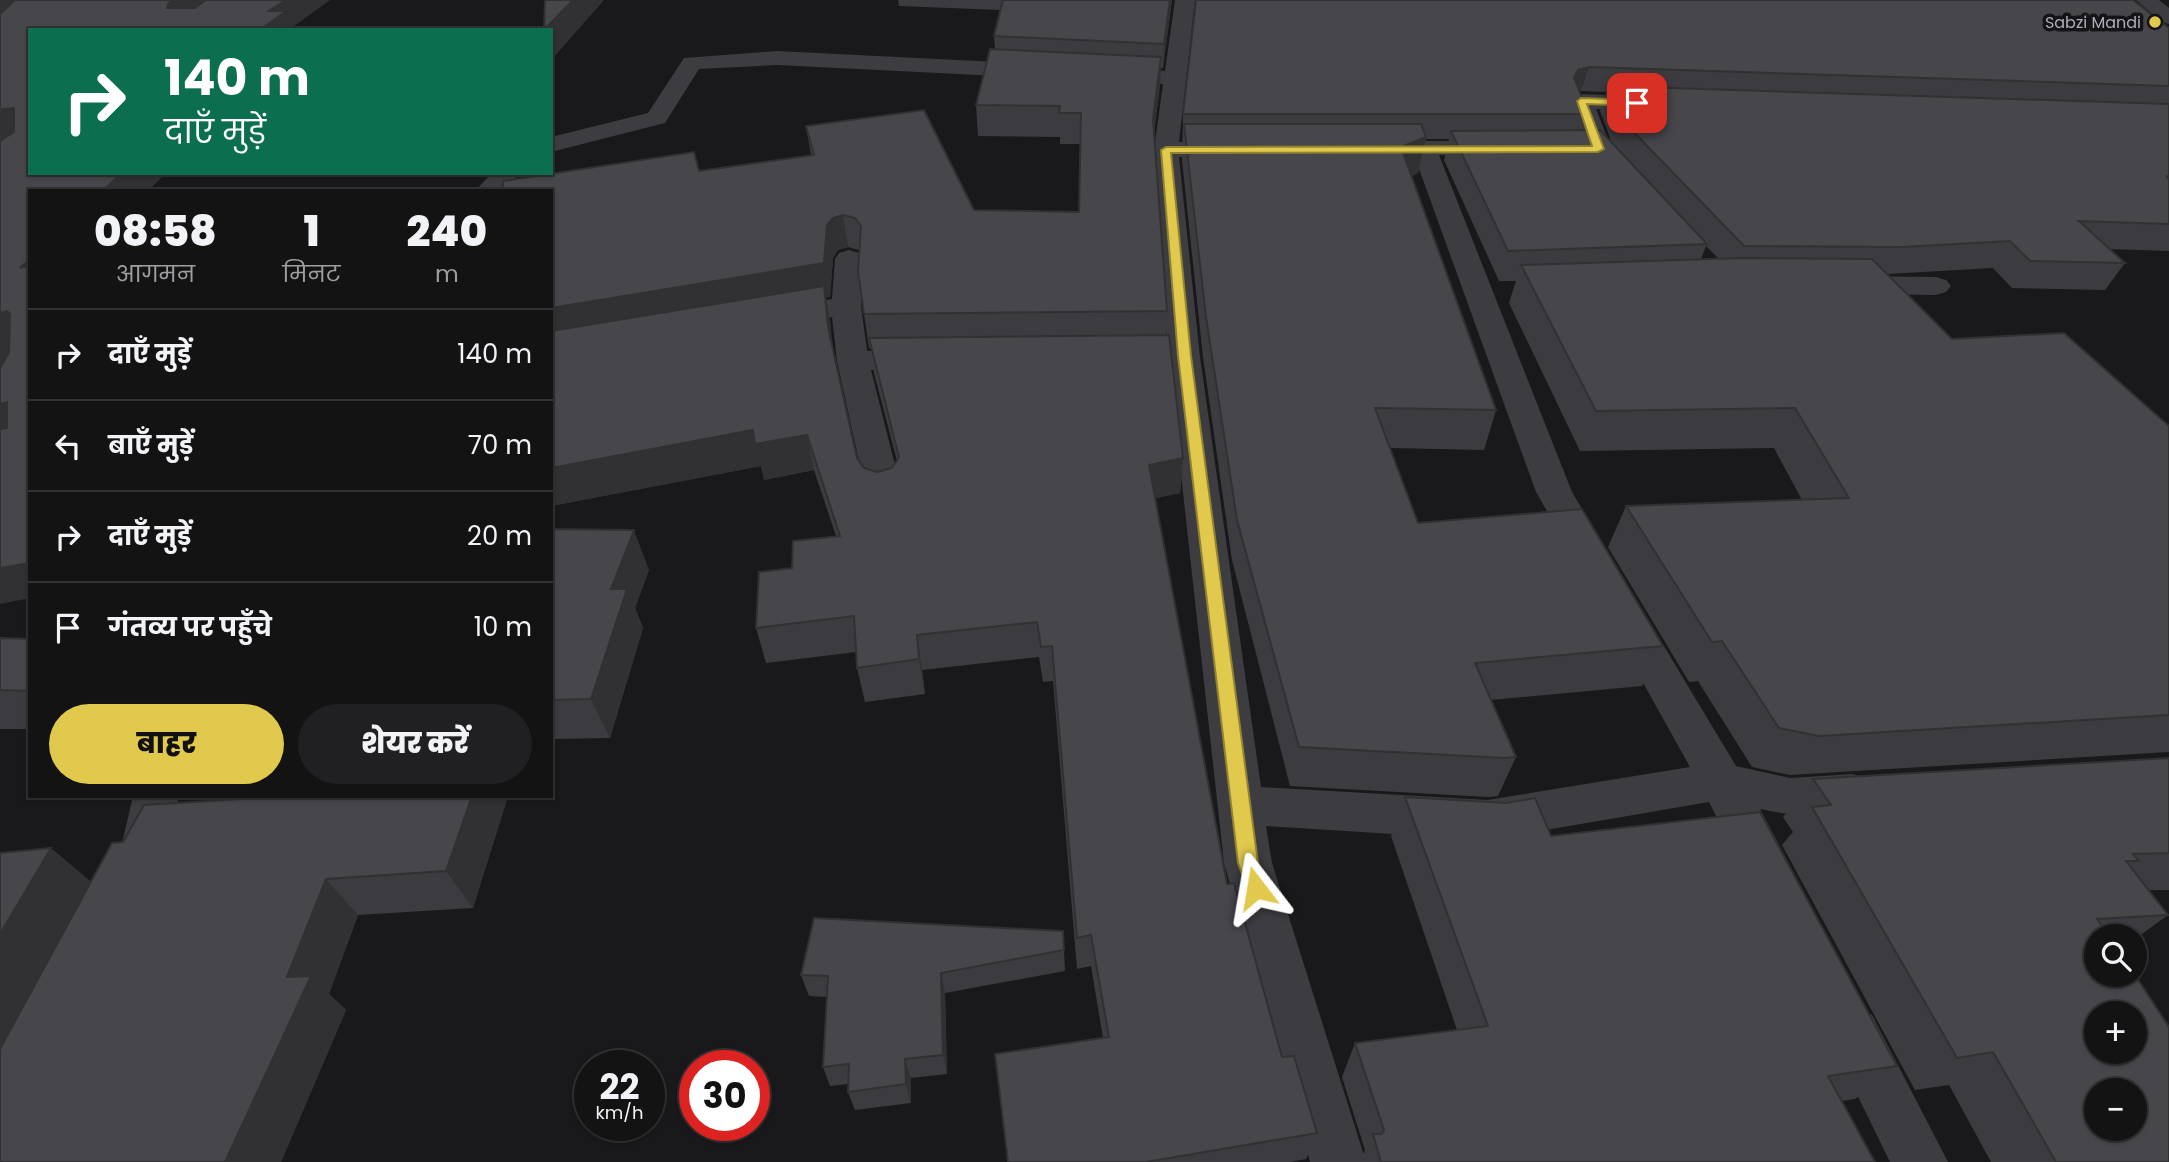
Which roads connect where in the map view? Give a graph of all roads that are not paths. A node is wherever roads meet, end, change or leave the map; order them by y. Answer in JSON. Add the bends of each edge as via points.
{"nodes":[{"id":1,"x":1185,"y":0,"type":"edge"},
{"id":2,"x":2146,"y":0,"type":"edge"},
{"id":3,"x":2169,"y":18,"type":"edge"},
{"id":4,"x":1056,"y":72,"type":"edge"},
{"id":5,"x":1083,"y":73,"type":"edge"},
{"id":6,"x":1175,"y":78,"type":"junction"},
{"id":7,"x":1679,"y":104,"type":"edge"},
{"id":8,"x":553,"y":144,"type":"edge"},
{"id":9,"x":1343,"y":148,"type":"edge"},
{"id":10,"x":1424,"y":148,"type":"junction"},
{"id":11,"x":1275,"y":149,"type":"edge"},
{"id":12,"x":1598,"y":149,"type":"junction"},
{"id":13,"x":1166,"y":150,"type":"junction"},
{"id":14,"x":505,"y":175,"type":"edge"},
{"id":15,"x":1634,"y":188,"type":"edge"},
{"id":16,"x":490,"y":189,"type":"edge"},
{"id":17,"x":849,"y":259,"type":"dead end"},
{"id":18,"x":1816,"y":285,"type":"edge"},
{"id":19,"x":1936,"y":286,"type":"dead end"},
{"id":20,"x":846,"y":306,"type":"junction"},
{"id":21,"x":752,"y":322,"type":"edge"},
{"id":22,"x":950,"y":360,"type":"edge"},
{"id":23,"x":853,"y":361,"type":"junction"},
{"id":24,"x":884,"y":493,"type":"edge"},
{"id":25,"x":1721,"y":781,"type":"junction"},
{"id":26,"x":1896,"y":790,"type":"edge"},
{"id":27,"x":156,"y":798,"type":"edge"},
{"id":28,"x":1242,"y":804,"type":"junction"},
{"id":29,"x":121,"y":891,"type":"edge"},
{"id":30,"x":1779,"y":891,"type":"edge"},
{"id":31,"x":1837,"y":1002,"type":"edge"},
{"id":32,"x":1338,"y":1162,"type":"edge"},
{"id":33,"x":1920,"y":1162,"type":"edge"}],
"edges":[{"from":1,"to":6,"type":"street"},
{"from":2,"to":3,"type":"street"},
{"from":4,"to":8,"type":"street","via":[[777,58],[692,63],[657,118]]},
{"from":5,"to":6,"type":"street"},
{"from":6,"to":13,"type":"street"},
{"from":7,"to":12,"type":"street","via":[[1581,101]]},
{"from":9,"to":10,"type":"street"},
{"from":10,"to":12,"type":"street"},
{"from":10,"to":25,"type":"street","via":[[1495,293],[1554,492]]},
{"from":11,"to":13,"type":"street"},
{"from":12,"to":15,"type":"street"},
{"from":13,"to":28,"type":"street","via":[[1170,357]]},
{"from":14,"to":16,"type":"street"},
{"from":17,"to":20,"type":"street"},
{"from":18,"to":19,"type":"street"},
{"from":20,"to":21,"type":"street"},
{"from":20,"to":23,"type":"street"},
{"from":22,"to":23,"type":"street"},
{"from":23,"to":24,"type":"street"},
{"from":25,"to":26,"type":"street","via":[[1790,797]]},
{"from":25,"to":28,"type":"street","via":[[1489,820]]},
{"from":25,"to":30,"type":"street"},
{"from":27,"to":29,"type":"street","via":[[146,843]]},
{"from":28,"to":32,"type":"street","via":[[1248,863]]},
{"from":31,"to":33,"type":"street"}]}
